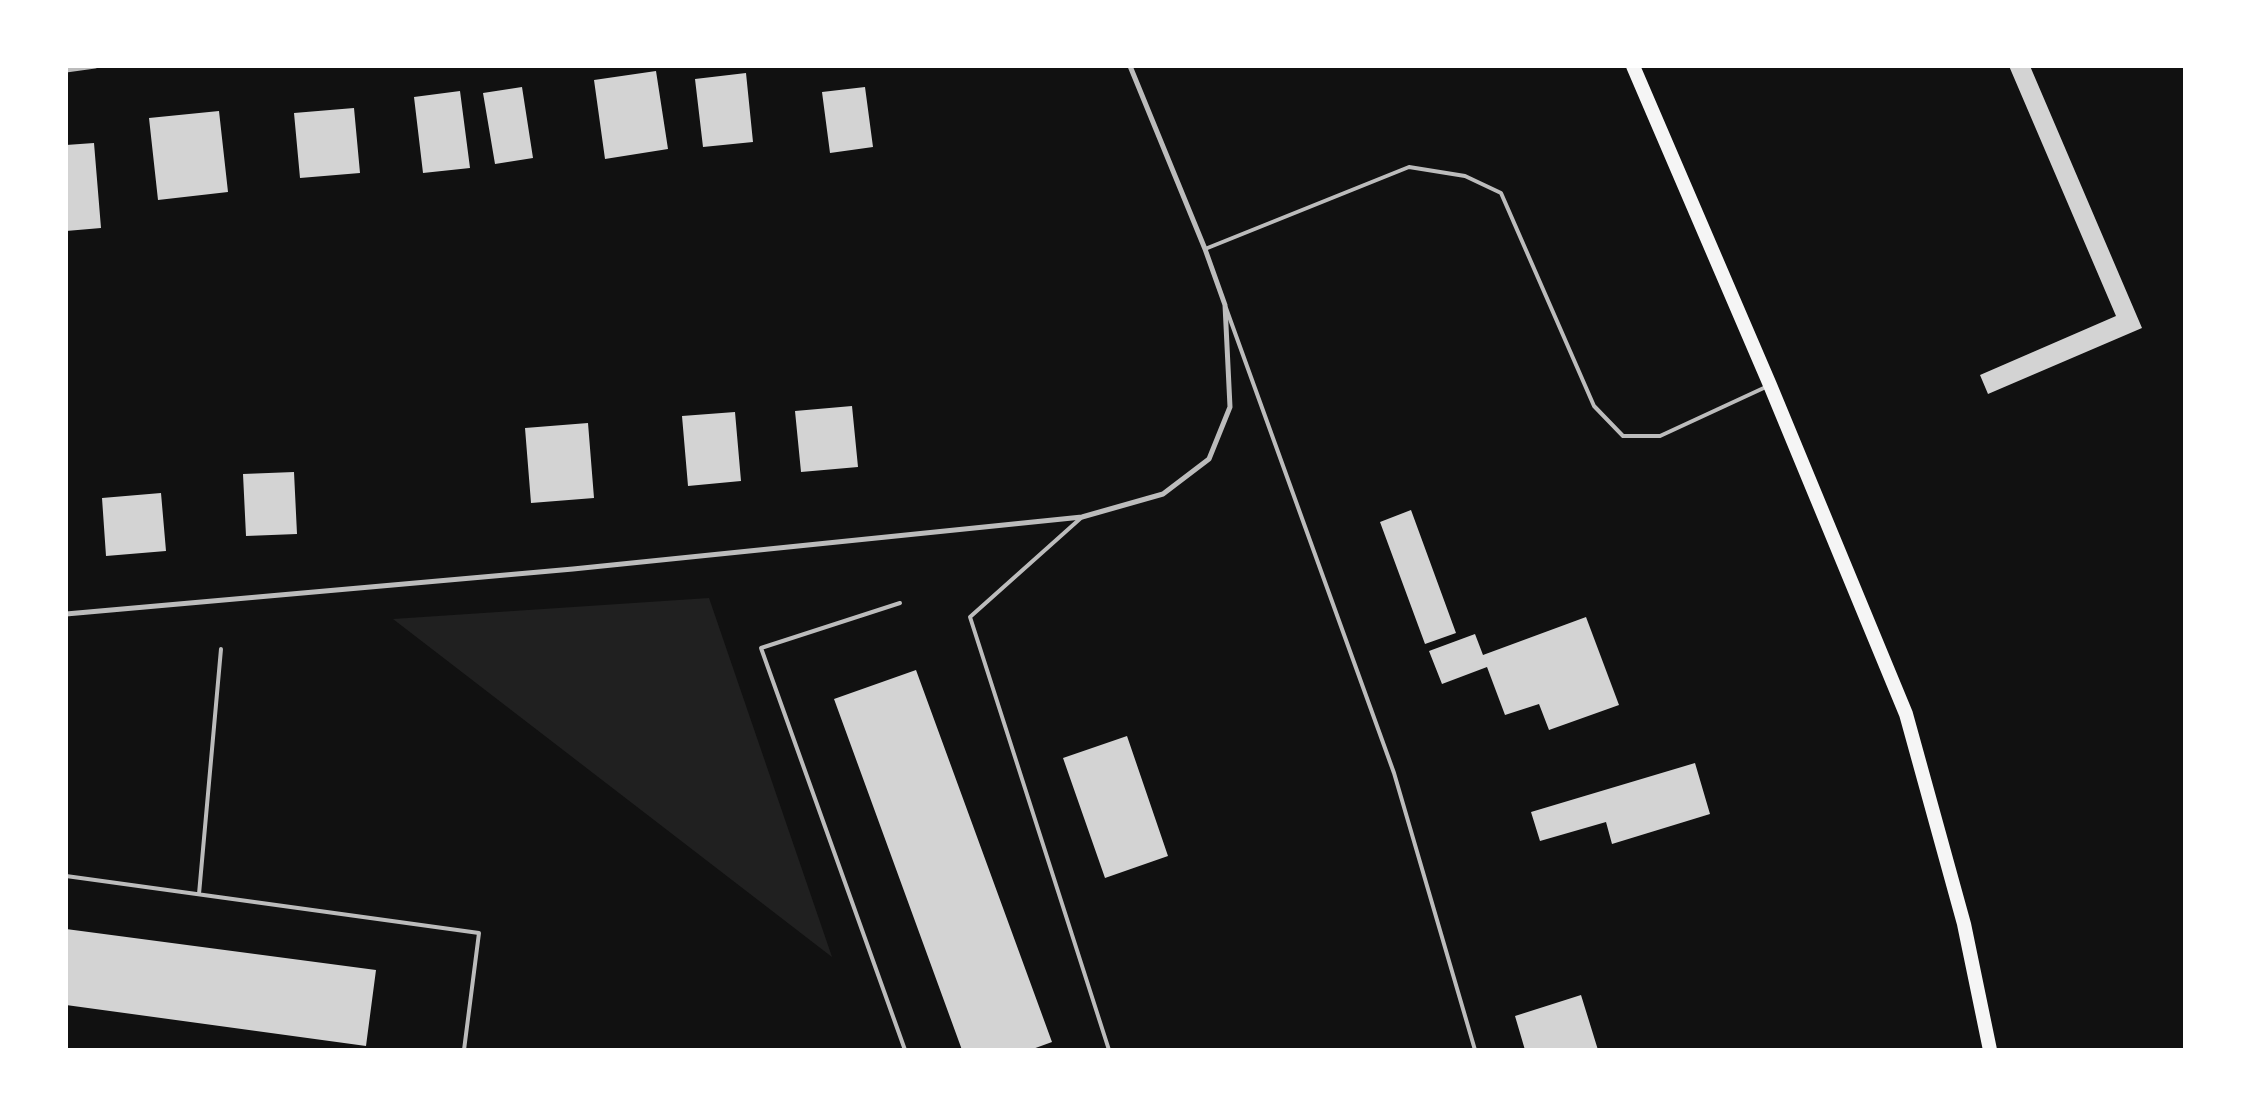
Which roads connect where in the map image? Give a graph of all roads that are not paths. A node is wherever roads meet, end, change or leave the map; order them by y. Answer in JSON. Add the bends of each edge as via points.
{"nodes":[{"id":1,"x":95,"y":66,"type":"edge"},
{"id":2,"x":1130,"y":66,"type":"edge"},
{"id":3,"x":1634,"y":66,"type":"edge"},
{"id":4,"x":66,"y":70,"type":"edge"},
{"id":5,"x":1205,"y":249,"type":"junction"},
{"id":6,"x":1225,"y":306,"type":"junction"},
{"id":7,"x":1770,"y":385,"type":"junction"},
{"id":8,"x":1082,"y":517,"type":"junction"},
{"id":9,"x":900,"y":603,"type":"dead end"},
{"id":10,"x":66,"y":614,"type":"edge"},
{"id":11,"x":221,"y":649,"type":"dead end"},
{"id":12,"x":66,"y":876,"type":"edge"},
{"id":13,"x":199,"y":894,"type":"junction"},
{"id":14,"x":464,"y":1050,"type":"edge"},
{"id":15,"x":905,"y":1050,"type":"edge"},
{"id":16,"x":1109,"y":1050,"type":"edge"},
{"id":17,"x":1475,"y":1050,"type":"edge"},
{"id":18,"x":1990,"y":1050,"type":"edge"}],
"edges":[{"from":1,"to":4,"type":"street"},
{"from":2,"to":5,"type":"street"},
{"from":3,"to":7,"type":"highway"},
{"from":5,"to":6,"type":"street"},
{"from":5,"to":7,"type":"lane","via":[[1409,167],[1465,176],[1501,193],[1594,406],[1623,436],[1660,436]]},
{"from":6,"to":8,"type":"street","via":[[1230,407],[1209,459],[1163,494]]},
{"from":6,"to":17,"type":"lane","via":[[1394,774]]},
{"from":7,"to":18,"type":"highway","via":[[1906,714],[1964,924]]},
{"from":8,"to":10,"type":"street"},
{"from":8,"to":16,"type":"lane","via":[[970,617]]},
{"from":9,"to":15,"type":"lane","via":[[761,648]]},
{"from":11,"to":13,"type":"lane"},
{"from":12,"to":13,"type":"lane"},
{"from":13,"to":14,"type":"lane","via":[[479,933]]}]}
